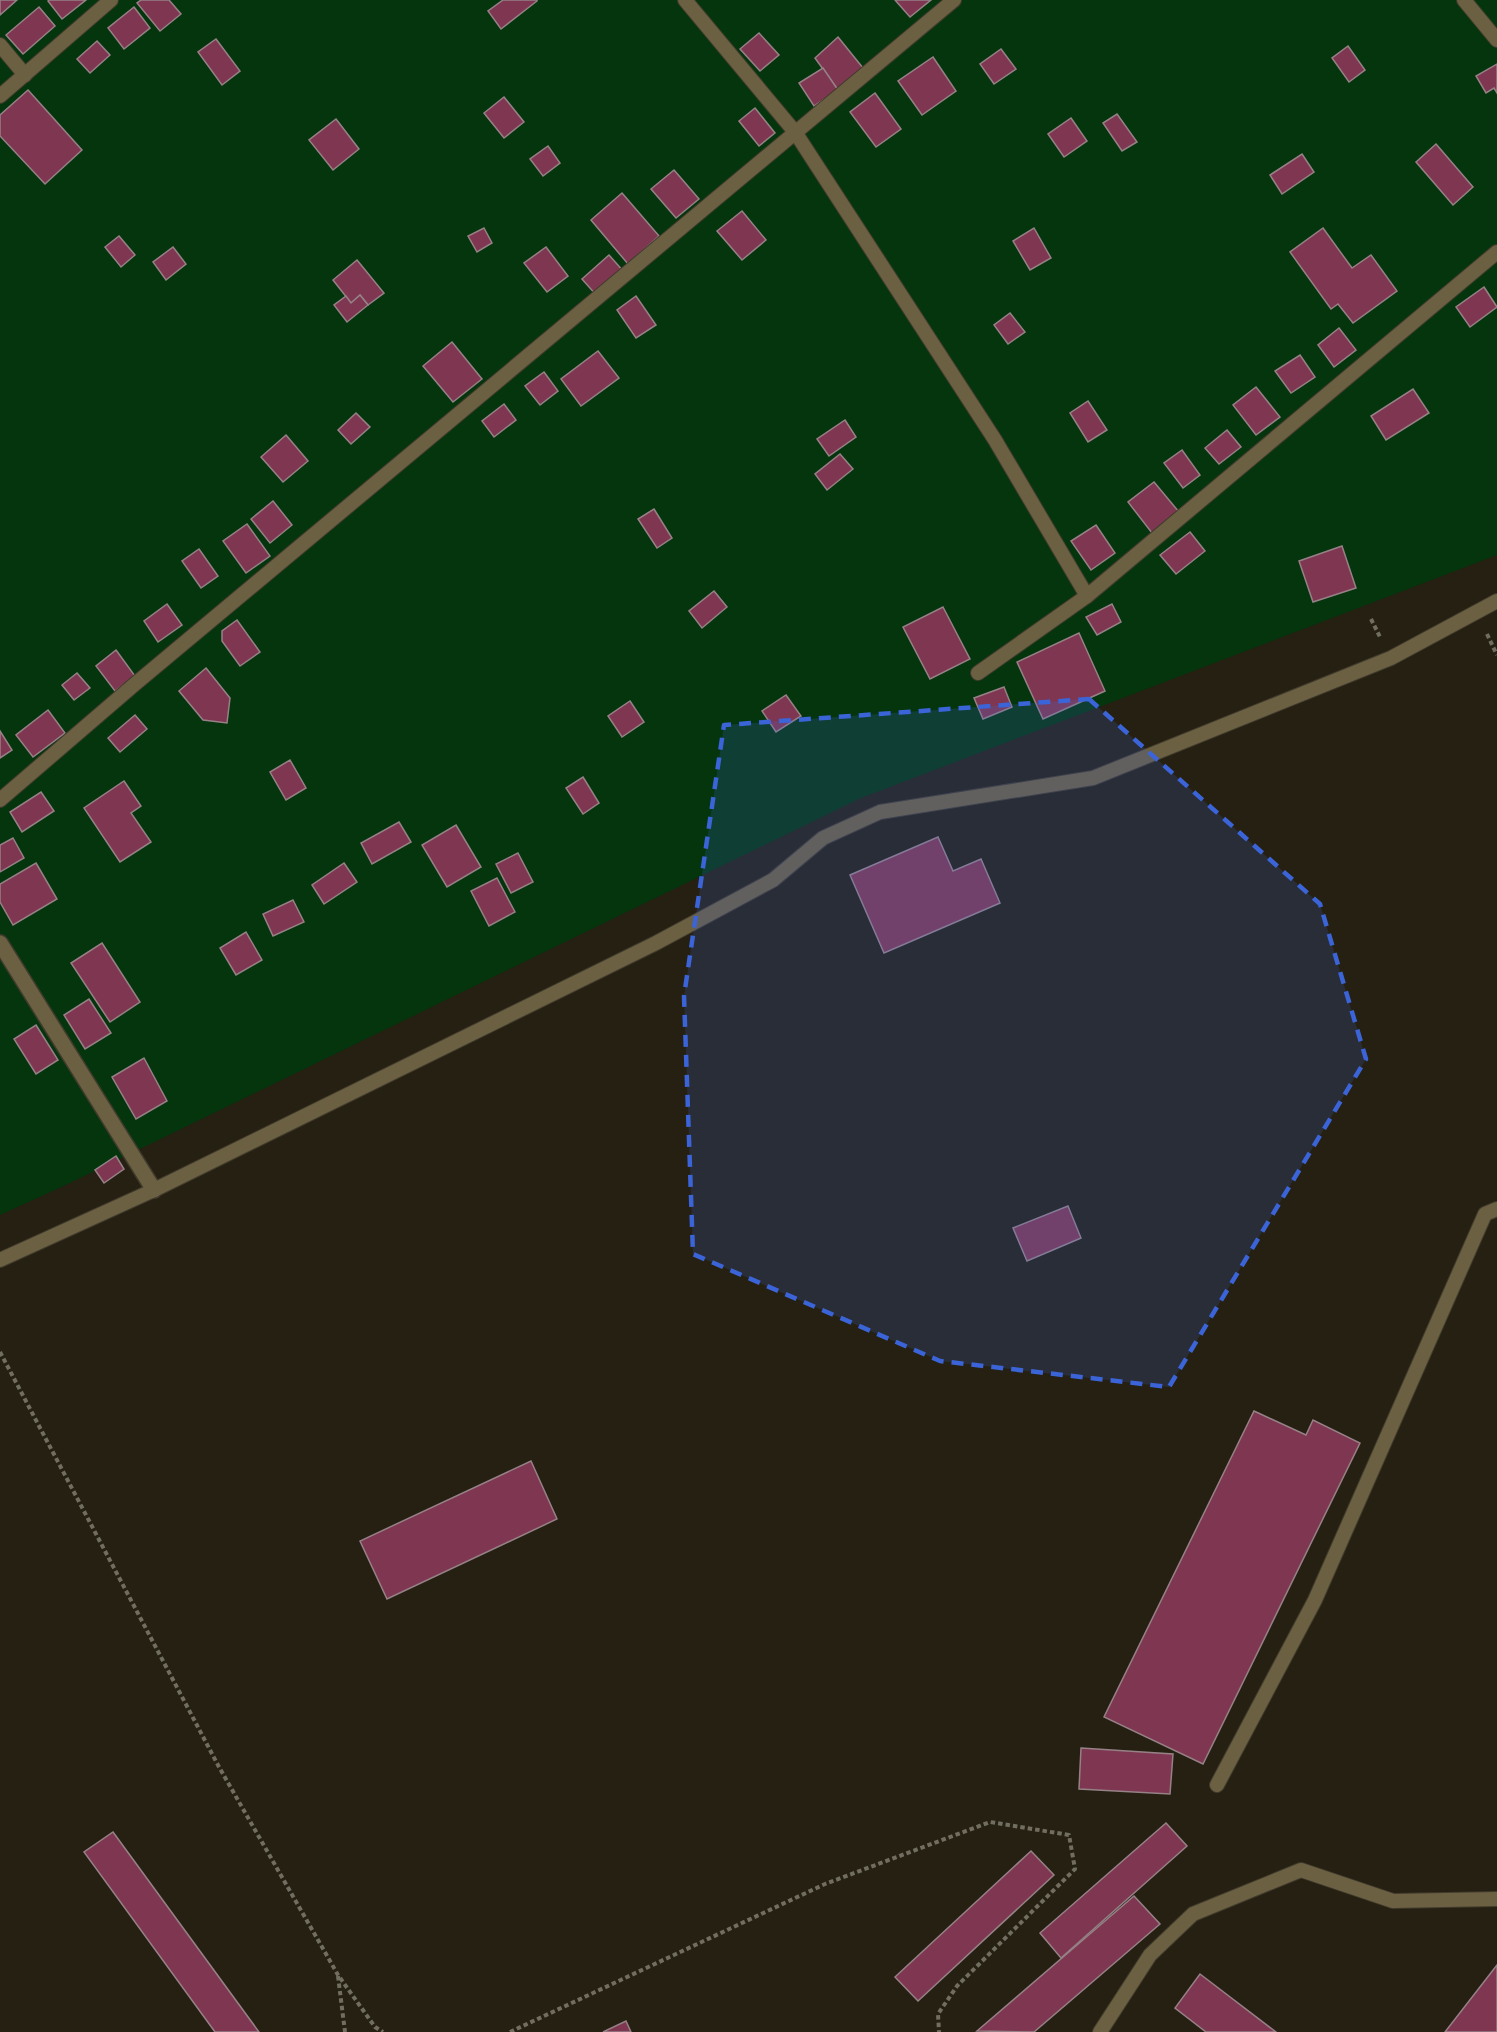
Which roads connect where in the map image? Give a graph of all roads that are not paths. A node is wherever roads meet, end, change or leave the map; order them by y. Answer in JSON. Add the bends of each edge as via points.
{"nodes":[{"id":1,"x":111,"y":0,"type":"edge"},
{"id":2,"x":685,"y":0,"type":"edge"},
{"id":3,"x":954,"y":0,"type":"edge"},
{"id":4,"x":1464,"y":0,"type":"edge"},
{"id":5,"x":1497,"y":40,"type":"edge"},
{"id":6,"x":0,"y":45,"type":"edge"},
{"id":7,"x":25,"y":75,"type":"junction"},
{"id":8,"x":0,"y":96,"type":"edge"},
{"id":9,"x":795,"y":132,"type":"junction"},
{"id":10,"x":1497,"y":252,"type":"edge"},
{"id":11,"x":1087,"y":596,"type":"junction"},
{"id":12,"x":1497,"y":601,"type":"edge"},
{"id":13,"x":978,"y":673,"type":"dead end"},
{"id":14,"x":0,"y":800,"type":"edge"},
{"id":15,"x":0,"y":943,"type":"edge"},
{"id":16,"x":154,"y":1190,"type":"junction"},
{"id":17,"x":1497,"y":1209,"type":"edge"},
{"id":18,"x":0,"y":1260,"type":"edge"},
{"id":19,"x":1217,"y":1785,"type":"dead end"},
{"id":20,"x":1497,"y":1899,"type":"edge"},
{"id":21,"x":1100,"y":2032,"type":"edge"}],
"edges":[{"from":1,"to":7,"type":"lane"},
{"from":2,"to":9,"type":"lane"},
{"from":3,"to":9,"type":"lane"},
{"from":4,"to":5,"type":"lane"},
{"from":6,"to":7,"type":"lane"},
{"from":7,"to":8,"type":"lane"},
{"from":9,"to":11,"type":"lane","via":[[989,430]]},
{"from":9,"to":14,"type":"lane"},
{"from":10,"to":11,"type":"lane"},
{"from":11,"to":13,"type":"lane"},
{"from":12,"to":16,"type":"lane","via":[[1391,658],[1093,778],[880,812],[823,838],[773,880],[656,943]]},
{"from":15,"to":16,"type":"street"},
{"from":16,"to":18,"type":"lane"},
{"from":17,"to":19,"type":"lane","via":[[1485,1214],[1315,1600]]},
{"from":20,"to":21,"type":"lane","via":[[1393,1901],[1302,1870],[1193,1914],[1150,1955]]}]}
